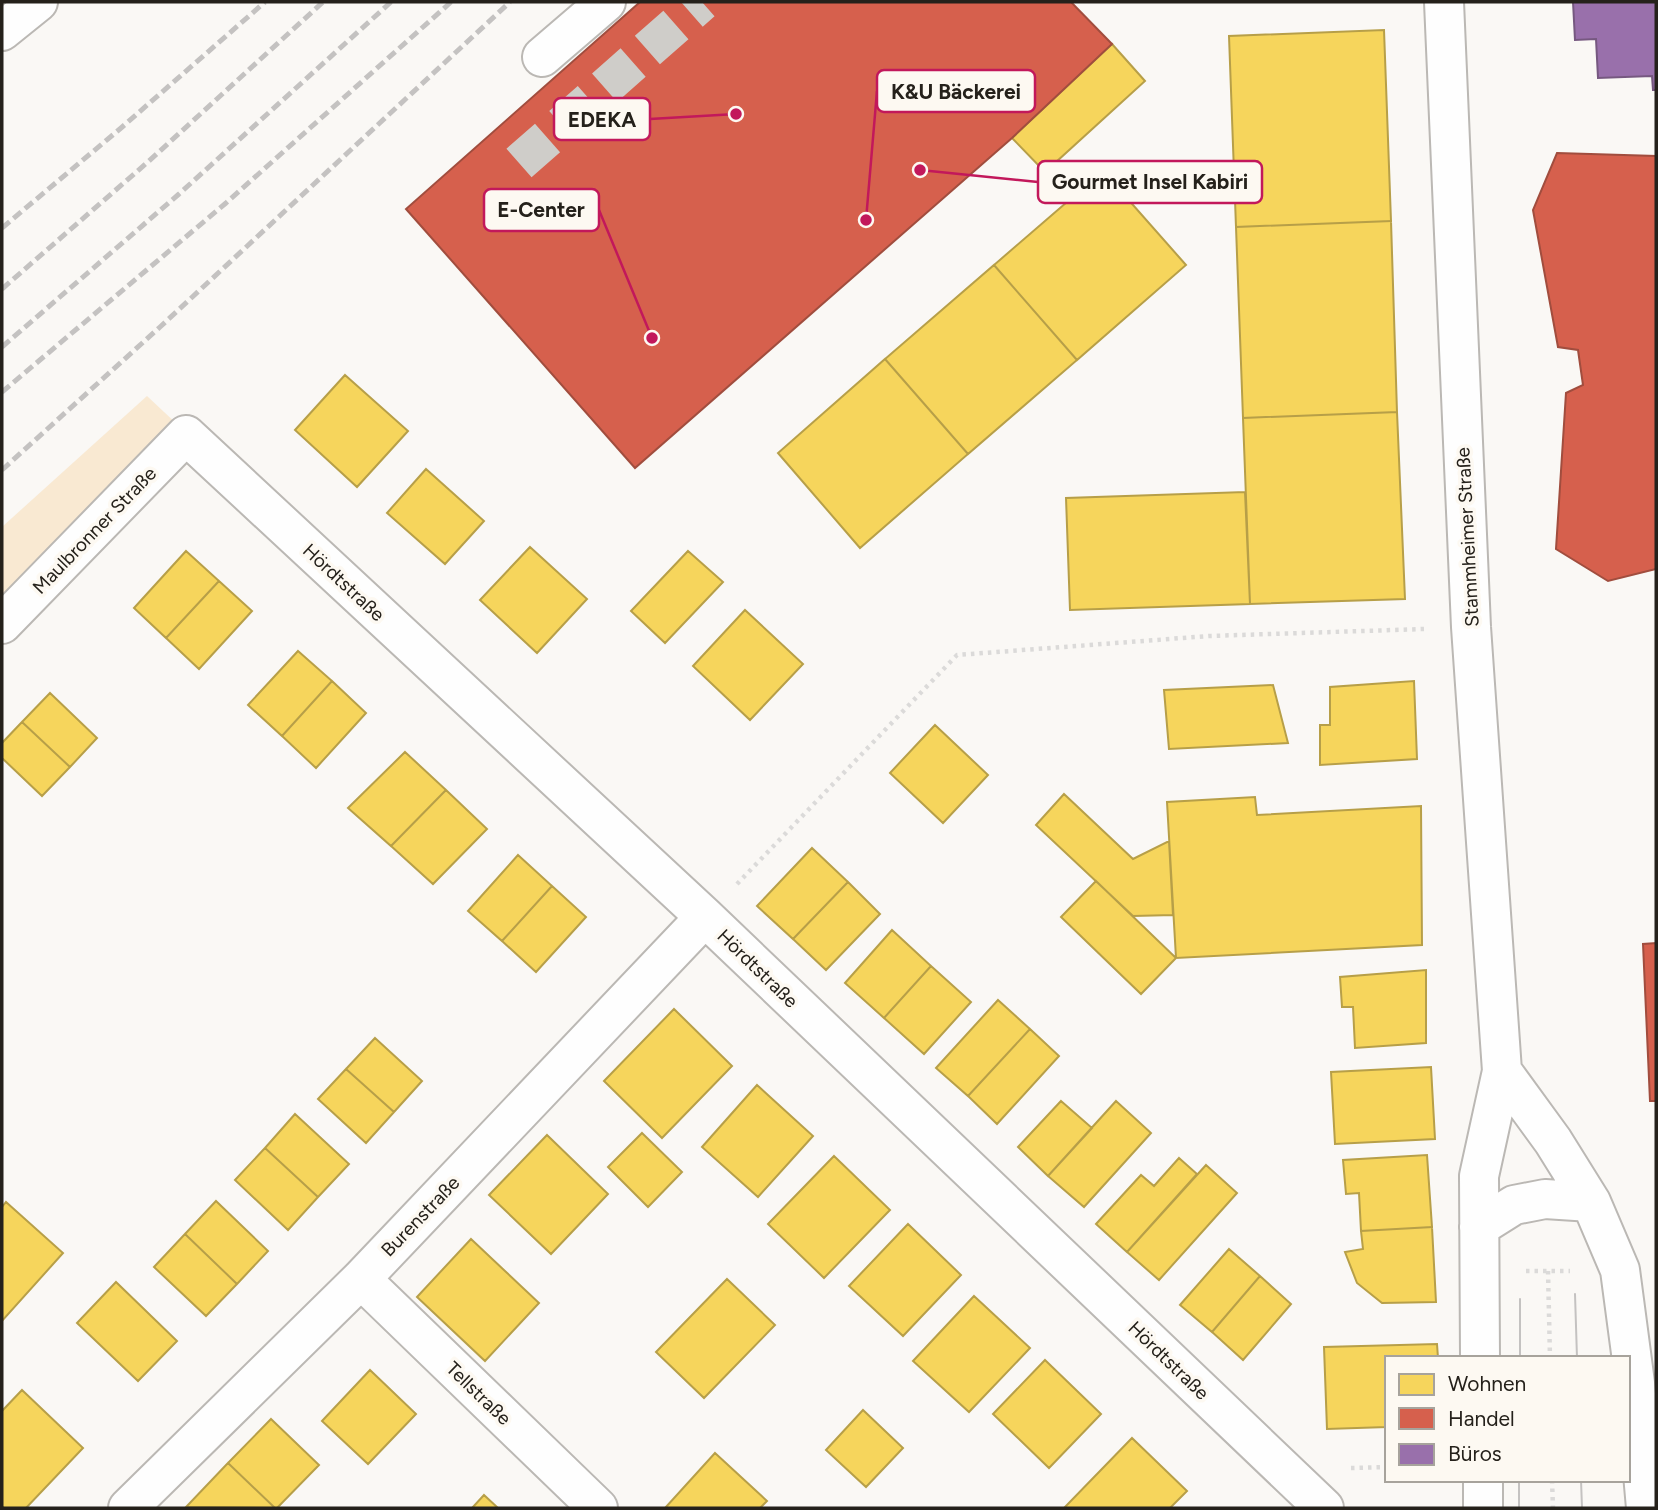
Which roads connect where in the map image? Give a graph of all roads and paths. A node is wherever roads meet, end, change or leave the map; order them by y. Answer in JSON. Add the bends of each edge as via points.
{"nodes":[{"id":1,"x":38,"y":2,"type":"edge"},
{"id":2,"x":606,"y":2,"type":"edge"},
{"id":3,"x":1444,"y":2,"type":"edge"},
{"id":4,"x":2,"y":31,"type":"edge"},
{"id":5,"x":542,"y":57,"type":"dead end"},
{"id":6,"x":186,"y":435,"type":"joint"},
{"id":7,"x":2,"y":624,"type":"edge"},
{"id":8,"x":1471,"y":627,"type":"junction"},
{"id":9,"x":705,"y":917,"type":"junction"},
{"id":10,"x":1502,"y":1071,"type":"junction"},
{"id":11,"x":1591,"y":1202,"type":"junction"},
{"id":12,"x":1479,"y":1227,"type":"junction"},
{"id":13,"x":1620,"y":1270,"type":"junction"},
{"id":14,"x":1548,"y":1271,"type":"junction"},
{"id":15,"x":1479,"y":1272,"type":"junction"},
{"id":16,"x":361,"y":1279,"type":"junction"},
{"id":17,"x":1480,"y":1356,"type":"edge"},
{"id":18,"x":1550,"y":1356,"type":"edge"},
{"id":19,"x":1650,"y":1469,"type":"edge"},
{"id":20,"x":1483,"y":1482,"type":"edge"},
{"id":21,"x":1552,"y":1482,"type":"edge"},
{"id":22,"x":128,"y":1508,"type":"edge"},
{"id":23,"x":598,"y":1508,"type":"edge"},
{"id":24,"x":1324,"y":1508,"type":"edge"},
{"id":25,"x":1483,"y":1508,"type":"edge"},
{"id":26,"x":1553,"y":1508,"type":"edge"},
{"id":27,"x":1646,"y":1508,"type":"edge"}],
"edges":[{"from":1,"to":4,"type":"main road"},
{"from":2,"to":5,"type":"main road"},
{"from":3,"to":8,"type":"main road","name":"Stammheimer Straße"},
{"from":6,"to":7,"type":"main road","name":"Maulbronner Straße"},
{"from":6,"to":9,"type":"main road","name":"Hördtstraße"},
{"from":8,"to":9,"type":"path","via":[[1209,636],[957,655]]},
{"from":8,"to":10,"type":"main road","name":"Stammheimer Straße"},
{"from":9,"to":16,"type":"main road","name":"Burenstraße"},
{"from":9,"to":24,"type":"main road","name":"Hördtstraße"},
{"from":10,"to":11,"type":"main road"},
{"from":10,"to":12,"type":"main road","name":"Stammheimer Straße","via":[[1479,1176]]},
{"from":11,"to":12,"type":"main road","via":[[1545,1199],[1514,1205]]},
{"from":11,"to":13,"type":"main road"},
{"from":12,"to":15,"type":"main road","name":"Stammheimer Straße"},
{"from":13,"to":14,"type":"path"},
{"from":13,"to":19,"type":"main road"},
{"from":14,"to":15,"type":"path"},
{"from":14,"to":18,"type":"path"},
{"from":15,"to":17,"type":"main road","name":"Stammheimer Straße"},
{"from":16,"to":22,"type":"main road","name":"Burenstraße"},
{"from":16,"to":23,"type":"main road","name":"Tellstraße"},
{"from":19,"to":27,"type":"main road"},
{"from":20,"to":25,"type":"main road"},
{"from":21,"to":26,"type":"path"}]}
